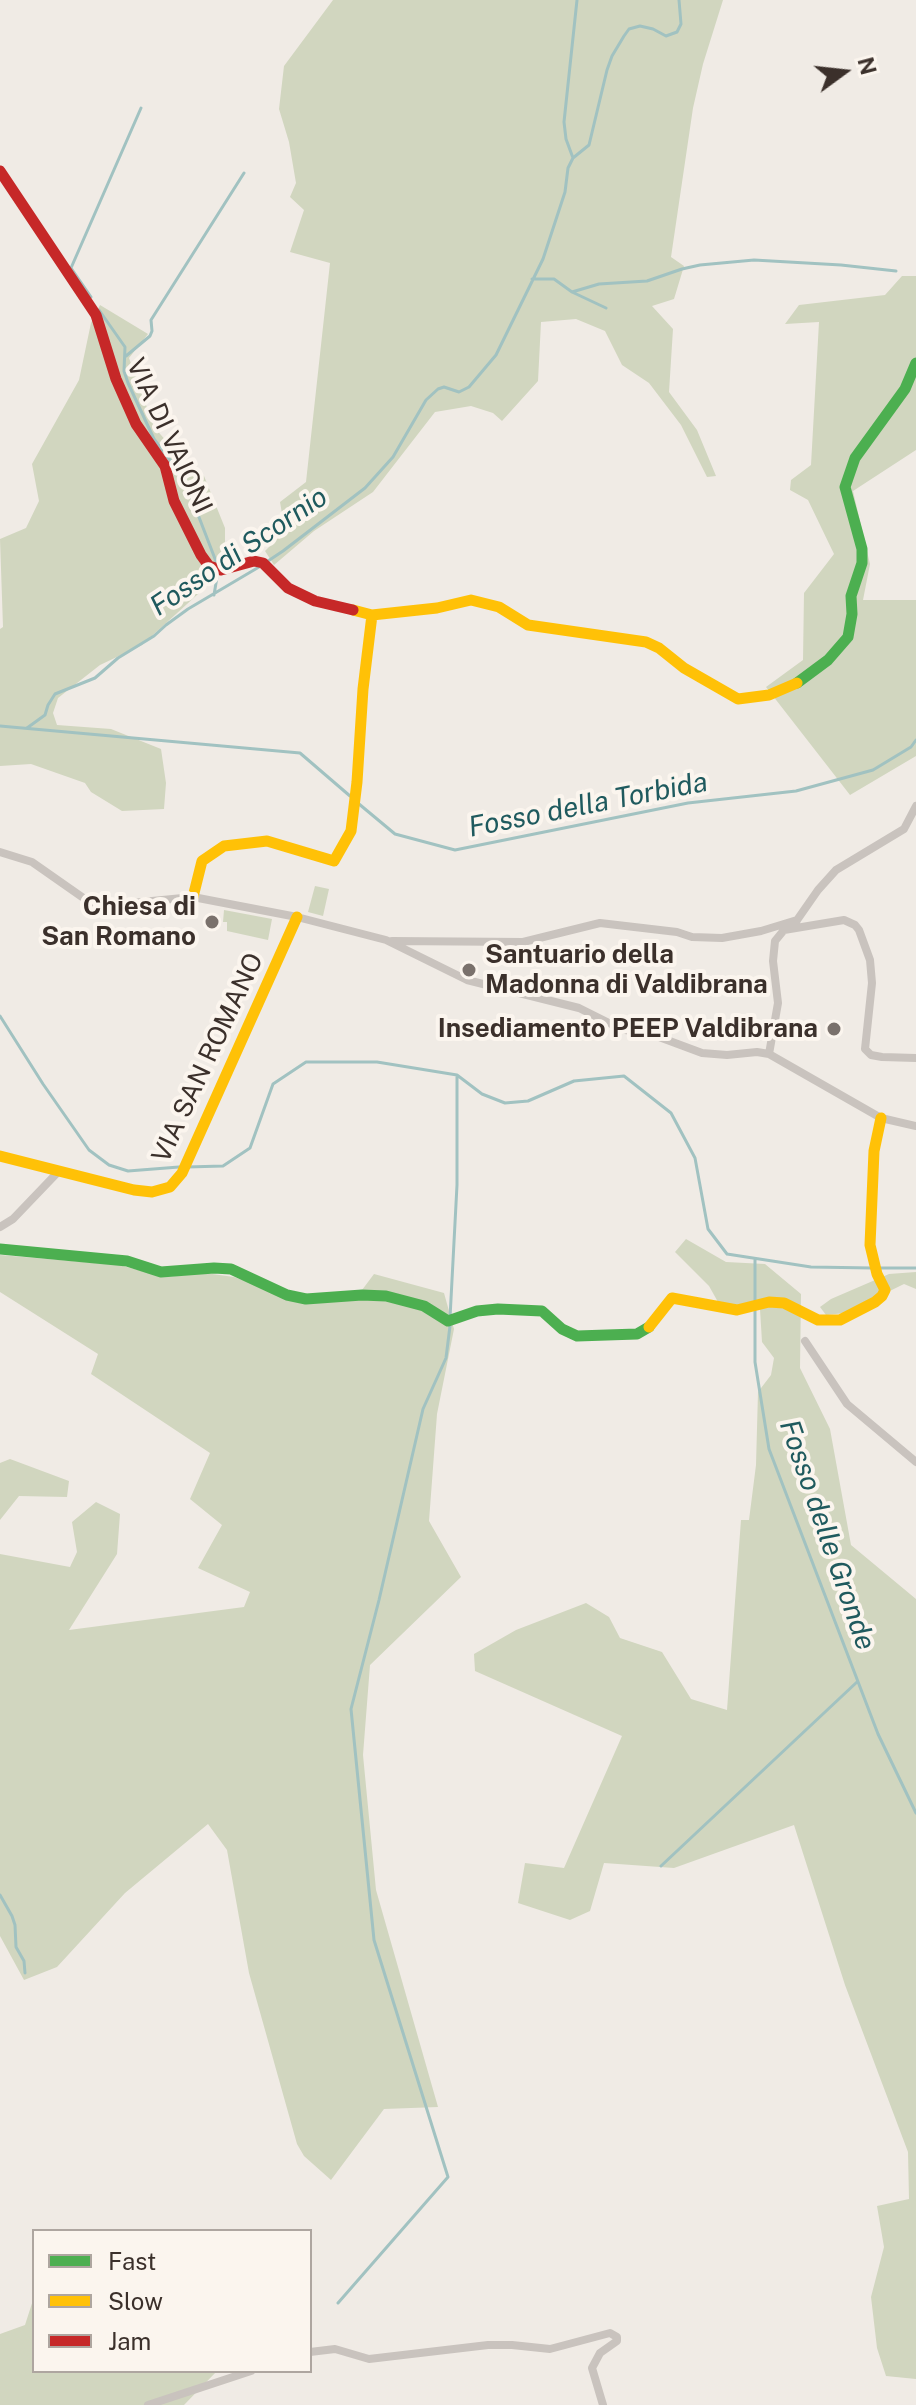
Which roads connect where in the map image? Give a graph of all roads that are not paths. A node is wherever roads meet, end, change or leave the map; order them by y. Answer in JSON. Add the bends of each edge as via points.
{"nodes":[{"id":1,"x":0,"y":171,"type":"edge"},
{"id":2,"x":916,"y":363,"type":"edge"},
{"id":3,"x":372,"y":615,"type":"junction"},
{"id":4,"x":916,"y":806,"type":"edge"},
{"id":5,"x":0,"y":852,"type":"edge"},
{"id":6,"x":193,"y":897,"type":"junction"},
{"id":7,"x":297,"y":917,"type":"junction"},
{"id":8,"x":795,"y":924,"type":"junction"},
{"id":9,"x":386,"y":940,"type":"junction"},
{"id":10,"x":769,"y":1054,"type":"junction"},
{"id":11,"x":916,"y":1058,"type":"edge"},
{"id":12,"x":881,"y":1118,"type":"junction"},
{"id":13,"x":916,"y":1126,"type":"edge"},
{"id":14,"x":0,"y":1156,"type":"edge"},
{"id":15,"x":58,"y":1172,"type":"junction"},
{"id":16,"x":0,"y":1227,"type":"edge"},
{"id":17,"x":0,"y":1249,"type":"edge"},
{"id":18,"x":805,"y":1341,"type":"dead end"},
{"id":19,"x":916,"y":1462,"type":"edge"},
{"id":20,"x":312,"y":2352,"type":"edge"},
{"id":21,"x":245,"y":2373,"type":"edge"},
{"id":22,"x":148,"y":2405,"type":"edge"},
{"id":23,"x":603,"y":2405,"type":"edge"}],
"edges":[{"from":1,"to":3,"type":"street","name":"VIA DI VAIONI","via":[[96,315],[136,424],[165,466],[174,501],[209,566],[221,570],[263,563],[288,588],[315,601]]},
{"from":2,"to":3,"type":"street","name":"VIA DI VAIONI","via":[[905,389],[861,449],[845,487],[862,549],[848,637],[794,686],[738,699],[646,642],[528,625],[499,607],[471,600]]},
{"from":3,"to":6,"type":"street","via":[[351,831],[334,861],[267,841],[224,846],[202,861]]},
{"from":4,"to":8,"type":"street","via":[[904,829],[836,870]]},
{"from":5,"to":6,"type":"street","via":[[32,862],[92,904]]},
{"from":6,"to":7,"type":"street"},
{"from":7,"to":9,"type":"street"},
{"from":7,"to":15,"type":"street","name":"VIA SAN ROMANO","via":[[182,1173],[170,1187],[152,1192]]},
{"from":8,"to":9,"type":"street","via":[[722,938],[600,923],[523,942]]},
{"from":8,"to":10,"type":"street","via":[[779,934],[773,947],[778,1003]]},
{"from":8,"to":11,"type":"street","via":[[844,920],[855,925],[870,960],[872,983],[865,1049],[882,1057]]},
{"from":9,"to":10,"type":"street","via":[[467,980],[579,1008],[621,1029],[702,1053]]},
{"from":10,"to":12,"type":"street"},
{"from":12,"to":13,"type":"street"},
{"from":12,"to":17,"type":"street","via":[[874,1151],[870,1245],[885,1290],[875,1302],[840,1320],[818,1320],[784,1303],[737,1310],[672,1298],[637,1334],[577,1336],[542,1311],[498,1309],[454,1319],[386,1296],[287,1295],[231,1269],[161,1272],[127,1261]]},
{"from":14,"to":15,"type":"street","name":"VIA SAN ROMANO"},
{"from":15,"to":16,"type":"street"},
{"from":18,"to":19,"type":"street","via":[[847,1404]]},
{"from":20,"to":23,"type":"street","via":[[335,2349],[369,2359],[488,2345],[550,2349],[610,2333],[617,2341],[600,2353],[592,2368]]},
{"from":21,"to":22,"type":"street"}]}
